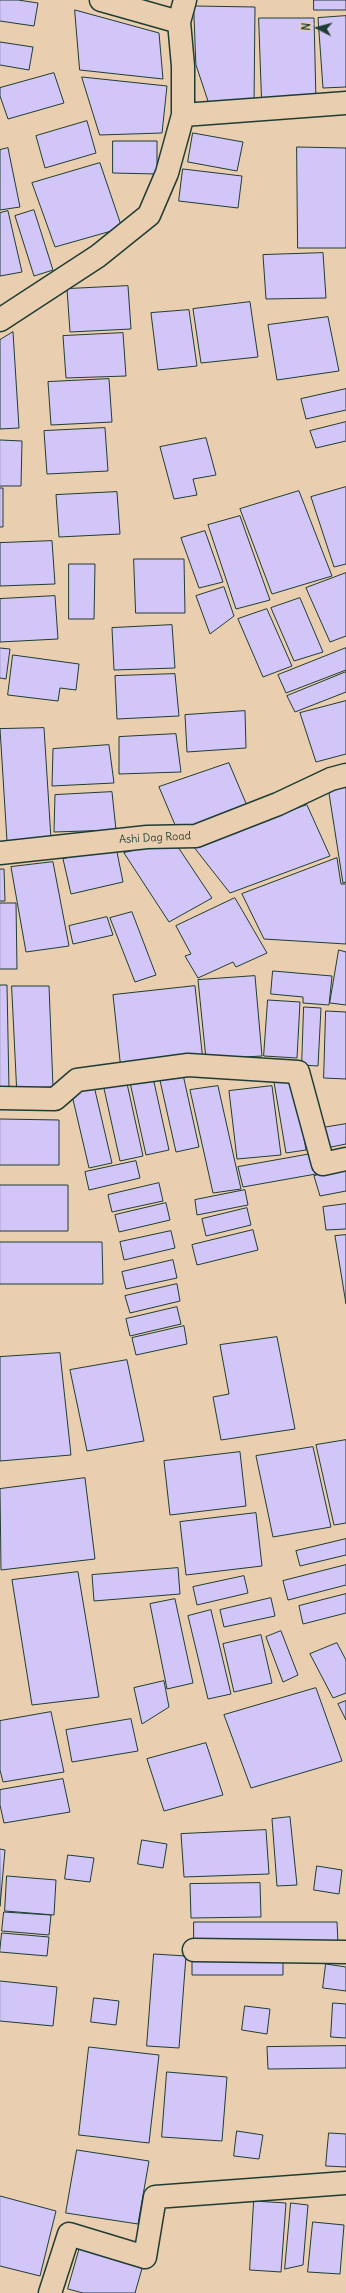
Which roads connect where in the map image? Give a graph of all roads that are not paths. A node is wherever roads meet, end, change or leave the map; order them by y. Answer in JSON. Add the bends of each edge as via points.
{"nodes":[{"id":1,"x":102,"y":0,"type":"edge"},
{"id":2,"x":185,"y":0,"type":"edge"},
{"id":3,"x":180,"y":22,"type":"junction"},
{"id":4,"x":346,"y":103,"type":"edge"},
{"id":5,"x":183,"y":115,"type":"junction"},
{"id":6,"x":0,"y":320,"type":"edge"},
{"id":7,"x":346,"y":775,"type":"edge"},
{"id":8,"x":0,"y":853,"type":"edge"},
{"id":9,"x":0,"y":1098,"type":"edge"},
{"id":10,"x":346,"y":1159,"type":"edge"},
{"id":11,"x":194,"y":1950,"type":"dead end"},
{"id":12,"x":346,"y":1952,"type":"edge"},
{"id":13,"x":346,"y":2183,"type":"edge"},
{"id":14,"x":50,"y":2293,"type":"edge"}],
"edges":[{"from":1,"to":3,"type":"street"},
{"from":2,"to":3,"type":"street"},
{"from":3,"to":5,"type":"street"},
{"from":4,"to":5,"type":"street"},
{"from":5,"to":6,"type":"street","via":[[167,173],[149,215],[98,256]]},
{"from":7,"to":8,"type":"street","name":"Ashi Dag Road","via":[[196,836],[147,837]]},
{"from":9,"to":10,"type":"street","via":[[55,1100],[77,1080],[188,1065],[298,1072],[323,1164]]},
{"from":11,"to":12,"type":"street"},
{"from":13,"to":14,"type":"street","via":[[155,2197],[145,2257],[69,2234]]}]}
